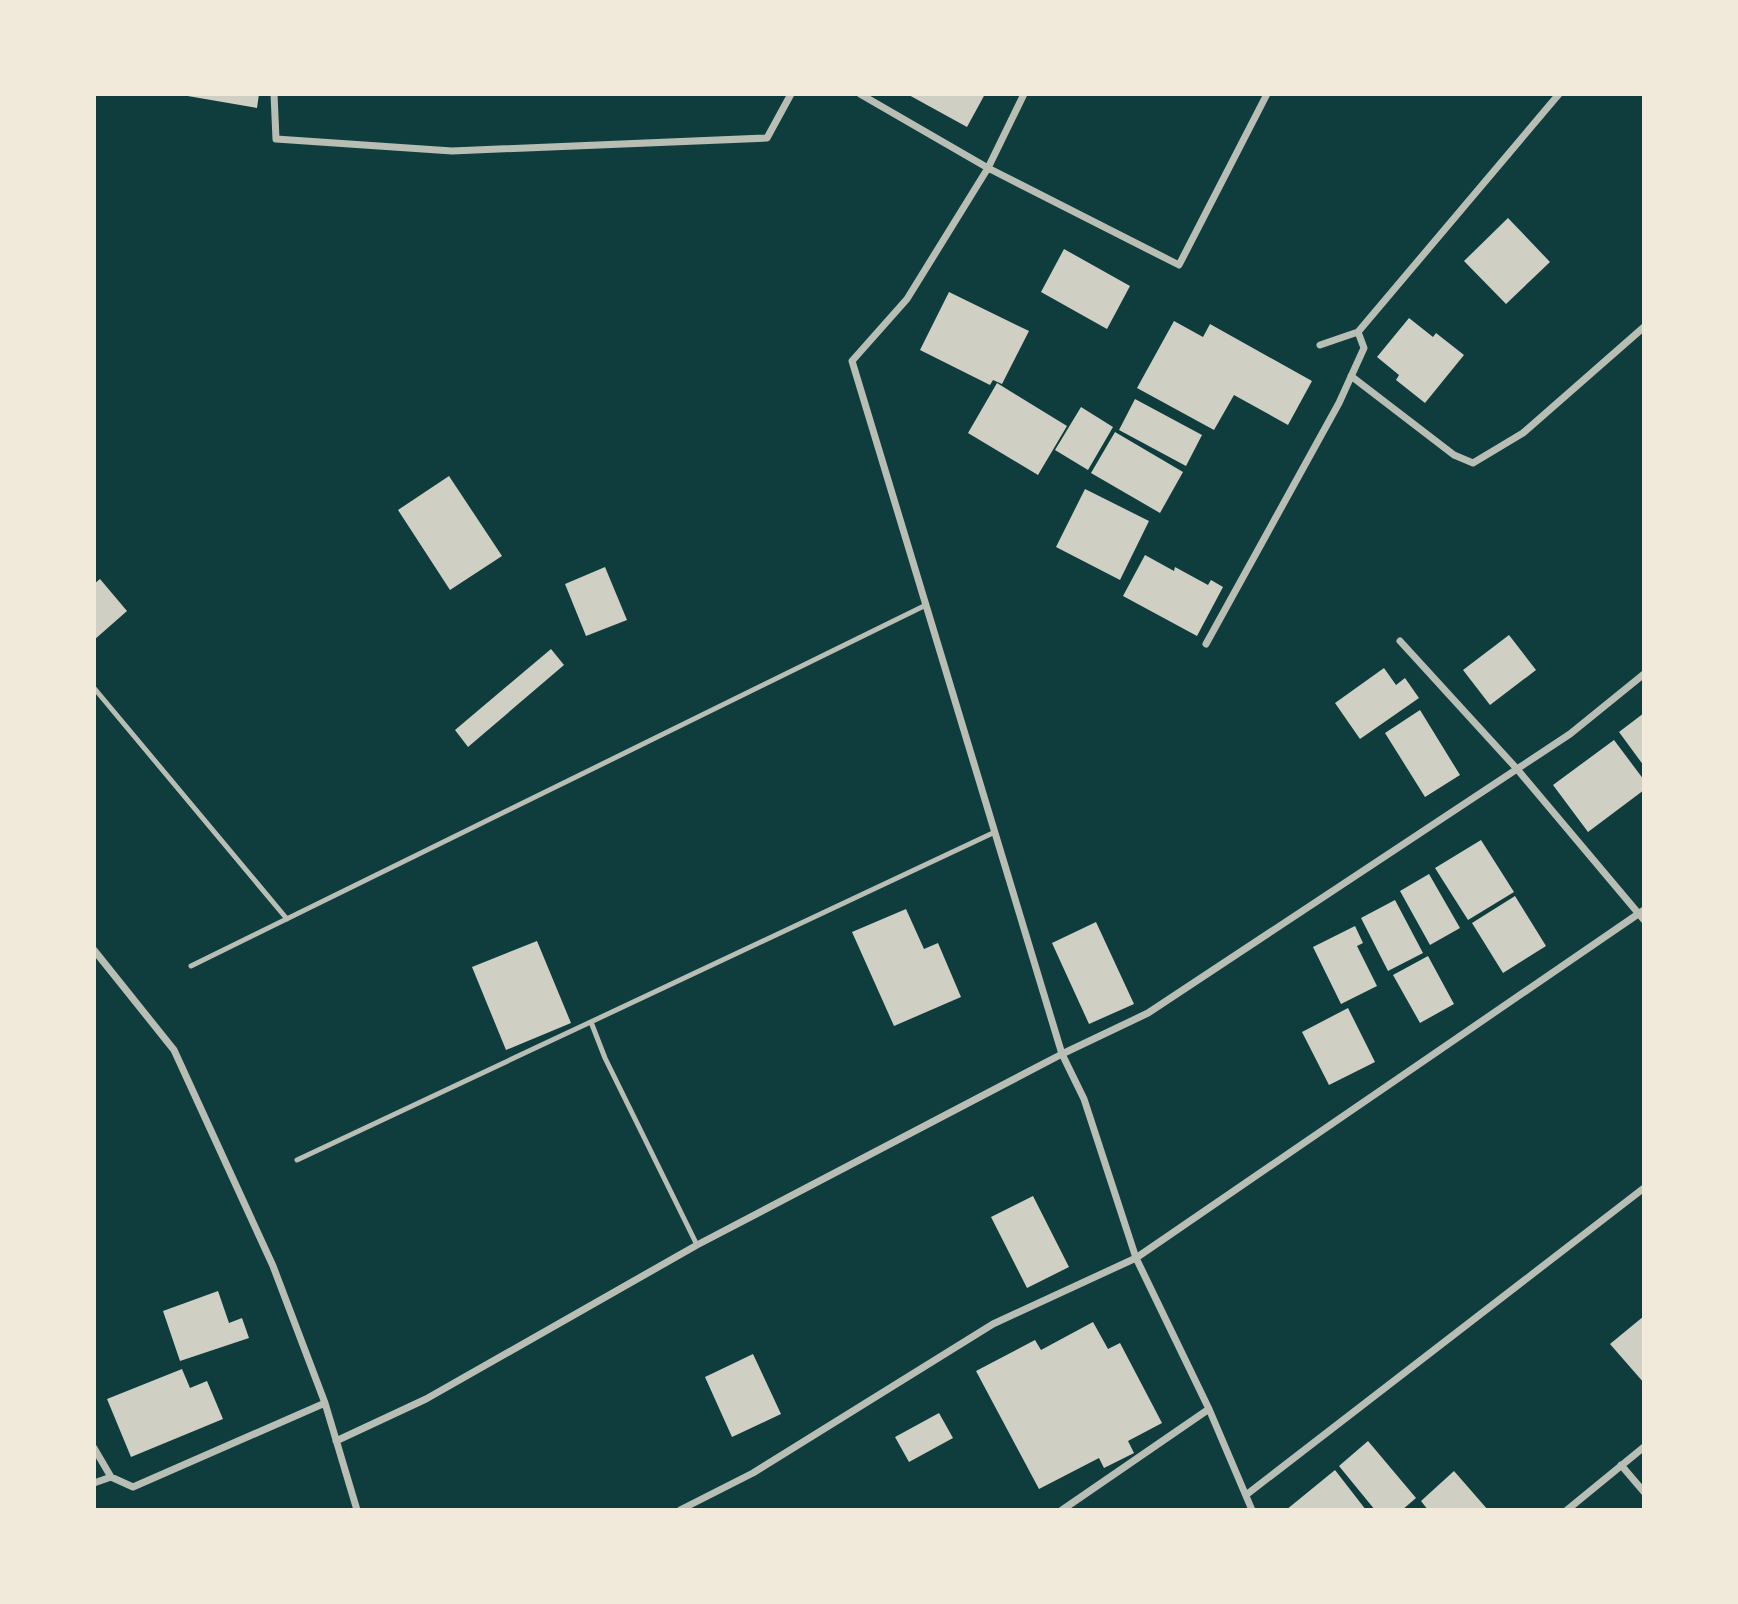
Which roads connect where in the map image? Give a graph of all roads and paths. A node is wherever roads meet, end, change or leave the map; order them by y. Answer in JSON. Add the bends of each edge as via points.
{"nodes":[{"id":1,"x":274,"y":94,"type":"edge"},
{"id":2,"x":791,"y":94,"type":"edge"},
{"id":3,"x":860,"y":94,"type":"edge"},
{"id":4,"x":1024,"y":94,"type":"edge"},
{"id":5,"x":1267,"y":94,"type":"edge"},
{"id":6,"x":1559,"y":94,"type":"edge"},
{"id":7,"x":988,"y":168,"type":"junction"},
{"id":8,"x":1643,"y":327,"type":"edge"},
{"id":9,"x":1358,"y":331,"type":"junction"},
{"id":10,"x":1320,"y":345,"type":"dead end"},
{"id":11,"x":1351,"y":376,"type":"junction"},
{"id":12,"x":926,"y":605,"type":"junction"},
{"id":13,"x":1400,"y":641,"type":"dead end"},
{"id":14,"x":1206,"y":644,"type":"dead end"},
{"id":15,"x":1643,"y":674,"type":"edge"},
{"id":16,"x":94,"y":688,"type":"edge"},
{"id":17,"x":1517,"y":769,"type":"junction"},
{"id":18,"x":995,"y":832,"type":"junction"},
{"id":19,"x":1642,"y":915,"type":"edge"},
{"id":20,"x":287,"y":919,"type":"junction"},
{"id":21,"x":94,"y":950,"type":"edge"},
{"id":22,"x":191,"y":966,"type":"dead end"},
{"id":23,"x":591,"y":1022,"type":"junction"},
{"id":24,"x":1062,"y":1054,"type":"junction"},
{"id":25,"x":297,"y":1160,"type":"dead end"},
{"id":26,"x":1643,"y":1188,"type":"edge"},
{"id":27,"x":697,"y":1245,"type":"junction"},
{"id":28,"x":1136,"y":1258,"type":"junction"},
{"id":29,"x":324,"y":1403,"type":"junction"},
{"id":30,"x":1209,"y":1409,"type":"junction"},
{"id":31,"x":336,"y":1441,"type":"junction"},
{"id":32,"x":1643,"y":1447,"type":"edge"},
{"id":33,"x":94,"y":1448,"type":"edge"},
{"id":34,"x":1621,"y":1465,"type":"junction"},
{"id":35,"x":111,"y":1477,"type":"junction"},
{"id":36,"x":94,"y":1483,"type":"edge"},
{"id":37,"x":1643,"y":1492,"type":"edge"},
{"id":38,"x":1246,"y":1495,"type":"junction"},
{"id":39,"x":357,"y":1510,"type":"edge"},
{"id":40,"x":680,"y":1510,"type":"edge"},
{"id":41,"x":1062,"y":1510,"type":"edge"},
{"id":42,"x":1252,"y":1510,"type":"edge"},
{"id":43,"x":1567,"y":1510,"type":"edge"}],
"edges":[{"from":1,"to":2,"type":"street","via":[[276,138],[452,151],[767,138]]},
{"from":3,"to":7,"type":"street"},
{"from":4,"to":7,"type":"street"},
{"from":5,"to":7,"type":"street","via":[[1179,265]]},
{"from":6,"to":9,"type":"street"},
{"from":7,"to":12,"type":"street","via":[[907,299],[852,361]]},
{"from":8,"to":11,"type":"street","via":[[1523,433],[1473,463],[1454,455]]},
{"from":9,"to":10,"type":"street"},
{"from":9,"to":11,"type":"street","via":[[1364,348]]},
{"from":11,"to":14,"type":"street"},
{"from":12,"to":18,"type":"street"},
{"from":12,"to":20,"type":"lane"},
{"from":13,"to":17,"type":"street"},
{"from":15,"to":17,"type":"street","via":[[1570,734]]},
{"from":16,"to":20,"type":"lane"},
{"from":17,"to":19,"type":"street"},
{"from":17,"to":24,"type":"street","via":[[1148,1013]]},
{"from":18,"to":23,"type":"lane"},
{"from":18,"to":24,"type":"street"},
{"from":19,"to":28,"type":"street"},
{"from":20,"to":22,"type":"lane"},
{"from":21,"to":29,"type":"street","via":[[174,1050],[273,1266]]},
{"from":23,"to":25,"type":"lane"},
{"from":23,"to":27,"type":"lane"},
{"from":24,"to":27,"type":"street"},
{"from":24,"to":28,"type":"street","via":[[1084,1099]]},
{"from":26,"to":38,"type":"street"},
{"from":27,"to":31,"type":"street","via":[[426,1399]]},
{"from":28,"to":30,"type":"street"},
{"from":28,"to":40,"type":"street","via":[[993,1324],[753,1473]]},
{"from":29,"to":31,"type":"street"},
{"from":29,"to":35,"type":"street","via":[[133,1487]]},
{"from":30,"to":38,"type":"street"},
{"from":30,"to":41,"type":"street"},
{"from":31,"to":39,"type":"street"},
{"from":32,"to":34,"type":"street"},
{"from":33,"to":35,"type":"street"},
{"from":34,"to":37,"type":"street"},
{"from":34,"to":43,"type":"street"},
{"from":35,"to":36,"type":"street"},
{"from":38,"to":42,"type":"street"}]}
